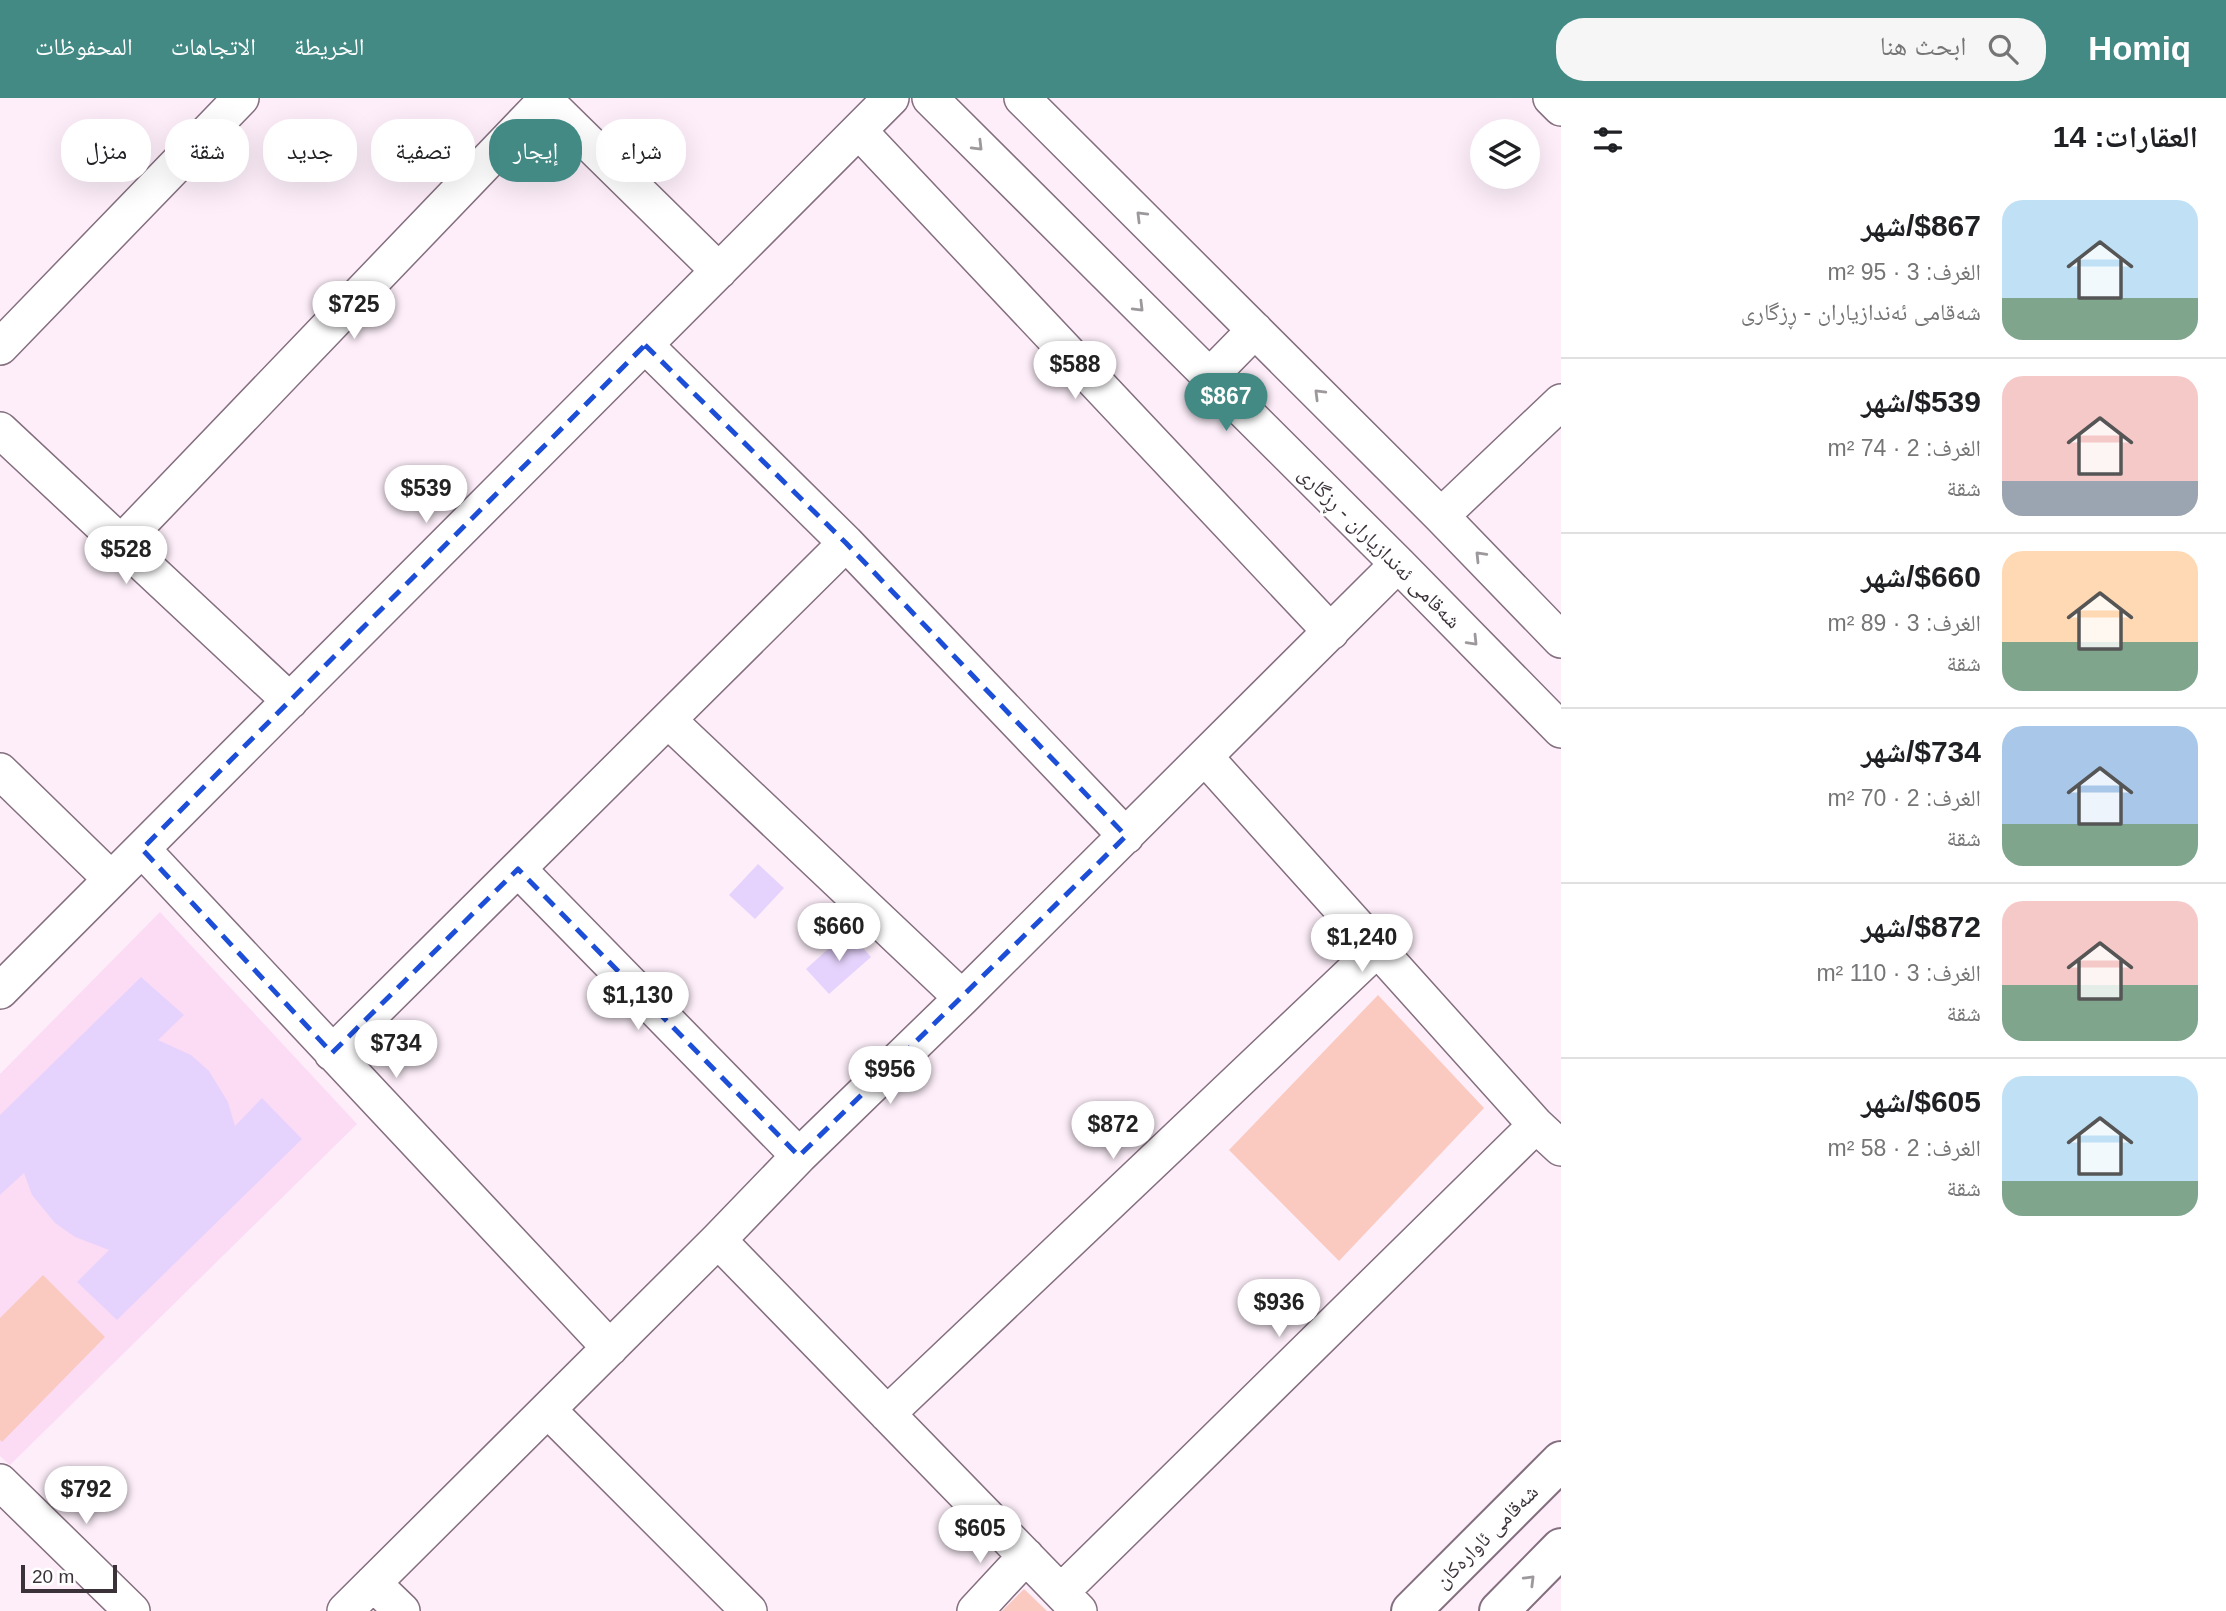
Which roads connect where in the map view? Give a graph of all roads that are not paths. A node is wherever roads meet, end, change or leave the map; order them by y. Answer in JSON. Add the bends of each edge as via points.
{"nodes":[{"id":1,"x":241,"y":98,"type":"edge"},
{"id":2,"x":891,"y":98,"type":"edge"},
{"id":3,"x":930,"y":98,"type":"edge"},
{"id":4,"x":1022,"y":98,"type":"edge"},
{"id":5,"x":1551,"y":98,"type":"edge"},
{"id":6,"x":544,"y":99,"type":"edge"},
{"id":7,"x":1561,"y":108,"type":"edge"},
{"id":8,"x":859,"y":131,"type":"junction"},
{"id":9,"x":719,"y":271,"type":"junction"},
{"id":10,"x":1255,"y":330,"type":"junction"},
{"id":11,"x":645,"y":345,"type":"junction"},
{"id":12,"x":0,"y":346,"type":"edge"},
{"id":13,"x":1209,"y":377,"type":"junction"},
{"id":14,"x":1561,"y":402,"type":"edge"},
{"id":15,"x":0,"y":430,"type":"edge"},
{"id":16,"x":1441,"y":516,"type":"junction"},
{"id":17,"x":121,"y":543,"type":"junction"},
{"id":18,"x":846,"y":544,"type":"junction"},
{"id":19,"x":1398,"y":564,"type":"junction"},
{"id":20,"x":1331,"y":632,"type":"junction"},
{"id":21,"x":1561,"y":640,"type":"edge"},
{"id":22,"x":290,"y":701,"type":"junction"},
{"id":23,"x":668,"y":720,"type":"junction"},
{"id":24,"x":1561,"y":730,"type":"edge"},
{"id":25,"x":1205,"y":757,"type":"junction"},
{"id":26,"x":0,"y":771,"type":"edge"},
{"id":27,"x":1126,"y":836,"type":"junction"},
{"id":28,"x":142,"y":849,"type":"junction"},
{"id":29,"x":518,"y":869,"type":"junction"},
{"id":30,"x":111,"y":879,"type":"junction"},
{"id":31,"x":1377,"y":948,"type":"junction"},
{"id":32,"x":0,"y":991,"type":"edge"},
{"id":33,"x":962,"y":999,"type":"junction"},
{"id":34,"x":332,"y":1053,"type":"junction"},
{"id":35,"x":1548,"y":1136,"type":"edge"},
{"id":36,"x":799,"y":1156,"type":"junction"},
{"id":37,"x":718,"y":1240,"type":"junction"},
{"id":38,"x":610,"y":1348,"type":"junction"},
{"id":39,"x":548,"y":1410,"type":"junction"},
{"id":40,"x":887,"y":1413,"type":"junction"},
{"id":41,"x":1561,"y":1461,"type":"edge"},
{"id":42,"x":0,"y":1482,"type":"edge"},
{"id":43,"x":1561,"y":1548,"type":"edge"},
{"id":44,"x":1026,"y":1556,"type":"junction"},
{"id":45,"x":373,"y":1583,"type":"junction"},
{"id":46,"x":1070,"y":1601,"type":"edge"},
{"id":47,"x":132,"y":1611,"type":"edge"},
{"id":48,"x":345,"y":1611,"type":"edge"},
{"id":49,"x":402,"y":1611,"type":"edge"},
{"id":50,"x":749,"y":1611,"type":"edge"},
{"id":51,"x":975,"y":1611,"type":"edge"},
{"id":52,"x":1411,"y":1611,"type":"edge"},
{"id":53,"x":1499,"y":1611,"type":"edge"}],
"edges":[{"from":1,"to":12,"type":"street"},
{"from":2,"to":8,"type":"street"},
{"from":3,"to":13,"type":"street","name":"شەقامی ئەندازیاران - ڕزگاری","one_way":true},
{"from":10,"to":4,"type":"street","one_way":true},
{"from":5,"to":7,"type":"street"},
{"from":6,"to":9,"type":"street"},
{"from":6,"to":17,"type":"street"},
{"from":8,"to":9,"type":"street"},
{"from":8,"to":20,"type":"street"},
{"from":9,"to":11,"type":"street"},
{"from":10,"to":13,"type":"street"},
{"from":16,"to":10,"type":"street","one_way":true},
{"from":11,"to":18,"type":"street"},
{"from":11,"to":22,"type":"street"},
{"from":13,"to":19,"type":"street","name":"شەقامی ئەندازیاران - ڕزگاری"},
{"from":14,"to":16,"type":"street"},
{"from":15,"to":17,"type":"street"},
{"from":21,"to":16,"type":"street","one_way":true},
{"from":17,"to":22,"type":"street"},
{"from":18,"to":23,"type":"street"},
{"from":18,"to":27,"type":"street"},
{"from":19,"to":20,"type":"street"},
{"from":19,"to":24,"type":"street","name":"شەقامی ئەندازیاران - ڕزگاری","one_way":true},
{"from":20,"to":25,"type":"street"},
{"from":22,"to":28,"type":"street"},
{"from":23,"to":29,"type":"street"},
{"from":23,"to":33,"type":"street"},
{"from":25,"to":27,"type":"street"},
{"from":25,"to":31,"type":"street"},
{"from":26,"to":30,"type":"street"},
{"from":27,"to":33,"type":"street"},
{"from":28,"to":30,"type":"street"},
{"from":28,"to":34,"type":"street"},
{"from":29,"to":34,"type":"street"},
{"from":29,"to":36,"type":"street"},
{"from":30,"to":32,"type":"street"},
{"from":31,"to":35,"type":"street"},
{"from":31,"to":40,"type":"street"},
{"from":33,"to":36,"type":"street"},
{"from":34,"to":38,"type":"street"},
{"from":35,"to":46,"type":"street"},
{"from":36,"to":37,"type":"street"},
{"from":37,"to":38,"type":"street"},
{"from":37,"to":40,"type":"street"},
{"from":38,"to":39,"type":"street"},
{"from":39,"to":45,"type":"street"},
{"from":39,"to":50,"type":"street"},
{"from":40,"to":44,"type":"street"},
{"from":41,"to":52,"type":"main road","name":"شەقامی ئاوارەکان"},
{"from":42,"to":47,"type":"street"},
{"from":53,"to":43,"type":"main road","one_way":true},
{"from":44,"to":46,"type":"street"},
{"from":44,"to":51,"type":"street"},
{"from":45,"to":48,"type":"street"},
{"from":45,"to":49,"type":"street"}]}
